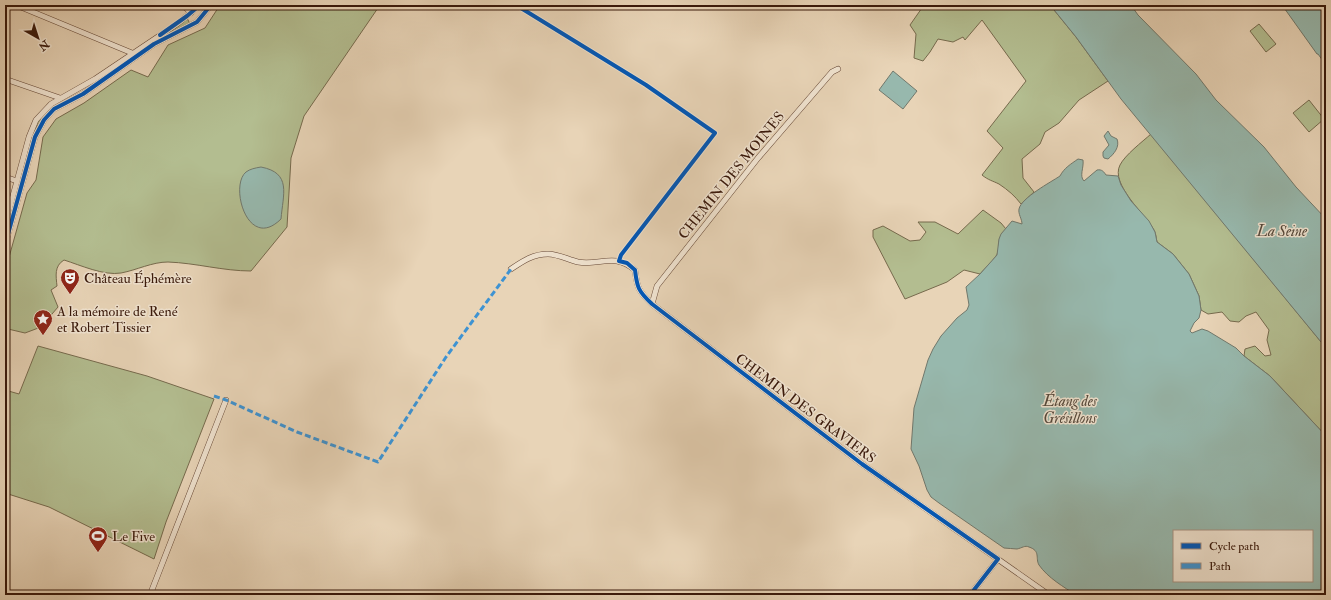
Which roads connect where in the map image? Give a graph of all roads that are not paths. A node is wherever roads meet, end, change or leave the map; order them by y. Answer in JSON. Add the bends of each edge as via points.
{"nodes":[{"id":1,"x":16,"y":5,"type":"edge"},
{"id":2,"x":183,"y":5,"type":"edge"},
{"id":3,"x":200,"y":5,"type":"edge"},
{"id":4,"x":211,"y":5,"type":"edge"},
{"id":5,"x":191,"y":13,"type":"junction"},
{"id":6,"x":132,"y":53,"type":"junction"},
{"id":7,"x":838,"y":69,"type":"dead end"},
{"id":8,"x":5,"y":79,"type":"edge"},
{"id":9,"x":60,"y":98,"type":"junction"},
{"id":10,"x":5,"y":177,"type":"edge"},
{"id":11,"x":17,"y":181,"type":"junction"},
{"id":12,"x":5,"y":225,"type":"edge"},
{"id":13,"x":5,"y":245,"type":"edge"},
{"id":14,"x":512,"y":269,"type":"dead end"},
{"id":15,"x":652,"y":304,"type":"junction"},
{"id":16,"x":226,"y":400,"type":"dead end"},
{"id":17,"x":998,"y":559,"type":"junction"},
{"id":18,"x":150,"y":595,"type":"edge"},
{"id":19,"x":970,"y":595,"type":"edge"},
{"id":20,"x":1049,"y":595,"type":"edge"}],
"edges":[{"from":1,"to":6,"type":"street"},
{"from":2,"to":5,"type":"street"},
{"from":3,"to":5,"type":"street"},
{"from":4,"to":13,"type":"street","via":[[197,22],[154,44],[83,94],[54,109],[44,120],[35,137]]},
{"from":5,"to":6,"type":"street"},
{"from":6,"to":9,"type":"street","via":[[95,79]]},
{"from":7,"to":15,"type":"street","name":"CHEMIN DES MOINES","via":[[832,72],[758,158],[657,286]]},
{"from":8,"to":9,"type":"street"},
{"from":9,"to":11,"type":"street","via":[[45,109],[34,124]]},
{"from":10,"to":11,"type":"street"},
{"from":11,"to":12,"type":"street"},
{"from":14,"to":15,"type":"street","name":"CHEMIN DES GRAVIERS","via":[[526,258],[548,254],[580,262],[619,261],[627,263],[635,270],[637,286]]},
{"from":15,"to":17,"type":"street","name":"CHEMIN DES GRAVIERS","via":[[862,464]]},
{"from":16,"to":18,"type":"street"},
{"from":17,"to":19,"type":"street"},
{"from":17,"to":20,"type":"street","name":"CHEMIN DES GRAVIERS"}]}
